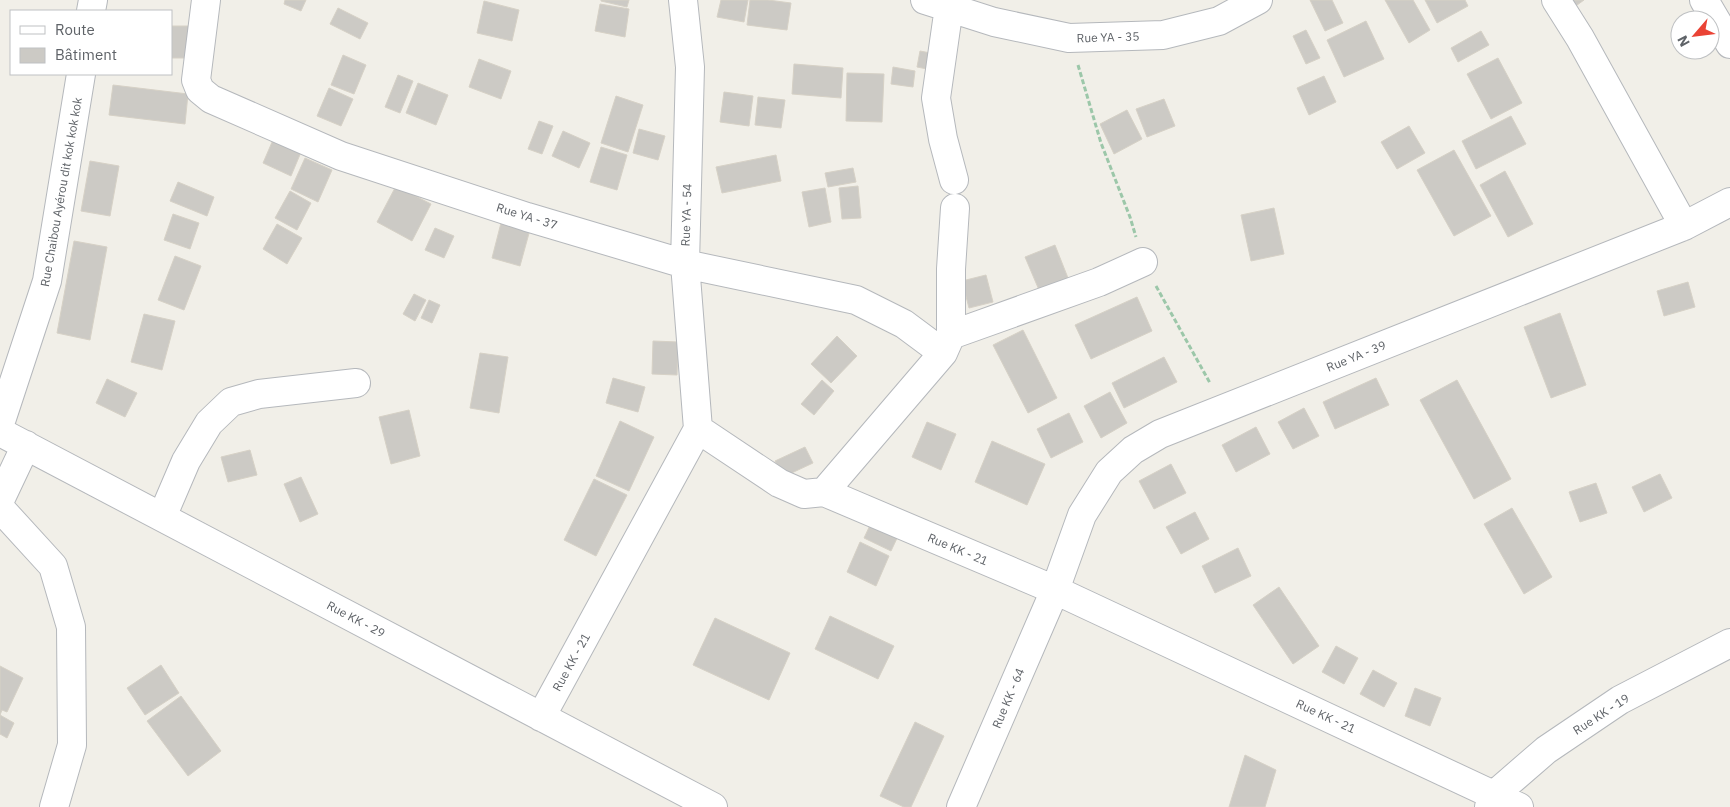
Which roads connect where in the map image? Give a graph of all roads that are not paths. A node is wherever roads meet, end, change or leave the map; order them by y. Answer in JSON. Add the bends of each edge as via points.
{"nodes":[{"id":1,"x":206,"y":0,"type":"edge"},
{"id":2,"x":683,"y":0,"type":"edge"},
{"id":3,"x":1258,"y":0,"type":"edge"},
{"id":4,"x":1556,"y":0,"type":"edge"},
{"id":5,"x":1704,"y":0,"type":"edge"},
{"id":6,"x":941,"y":3,"type":"edge"},
{"id":7,"x":1730,"y":44,"type":"edge"},
{"id":8,"x":81,"y":75,"type":"edge"},
{"id":9,"x":954,"y":180,"type":"dead end"},
{"id":10,"x":1730,"y":202,"type":"edge"},
{"id":11,"x":955,"y":208,"type":"dead end"},
{"id":12,"x":1684,"y":226,"type":"junction"},
{"id":13,"x":1143,"y":262,"type":"road end"},
{"id":14,"x":685,"y":264,"type":"junction"},
{"id":15,"x":947,"y":344,"type":"junction"},
{"id":16,"x":356,"y":383,"type":"dead end"},
{"id":17,"x":0,"y":424,"type":"edge"},
{"id":18,"x":698,"y":429,"type":"junction"},
{"id":19,"x":0,"y":432,"type":"edge"},
{"id":20,"x":26,"y":446,"type":"junction"},
{"id":21,"x":824,"y":492,"type":"junction"},
{"id":22,"x":0,"y":500,"type":"edge"},
{"id":23,"x":0,"y":508,"type":"edge"},
{"id":24,"x":162,"y":517,"type":"junction"},
{"id":25,"x":1055,"y":590,"type":"junction"},
{"id":26,"x":1730,"y":643,"type":"edge"},
{"id":27,"x":541,"y":717,"type":"junction"},
{"id":28,"x":1492,"y":801,"type":"edge"},
{"id":29,"x":54,"y":807,"type":"edge"},
{"id":30,"x":713,"y":807,"type":"edge"},
{"id":31,"x":961,"y":807,"type":"edge"},
{"id":32,"x":1518,"y":807,"type":"edge"}],
"edges":[{"from":1,"to":14,"type":"street","name":"Rue YA - 37","via":[[196,80],[200,90],[211,99],[341,156]]},
{"from":2,"to":14,"type":"street","name":"Rue YA - 54","via":[[690,67]]},
{"from":3,"to":6,"type":"street","name":"Rue YA - 35","via":[[1219,21],[1163,35],[1070,38],[994,22]]},
{"from":4,"to":12,"type":"street"},
{"from":5,"to":7,"type":"street"},
{"from":6,"to":9,"type":"street","via":[[936,98]]},
{"from":8,"to":17,"type":"street","name":"Rue Chaibou Ayérou dit kok kok kok","via":[[47,281]]},
{"from":10,"to":12,"type":"street","name":"Rue YA - 39"},
{"from":11,"to":15,"type":"street"},
{"from":12,"to":25,"type":"street","name":"Rue YA - 39","via":[[1160,434],[1133,450],[1109,472],[1082,514]]},
{"from":13,"to":15,"type":"street"},
{"from":14,"to":15,"type":"street","name":"Rue YA - 37","via":[[856,300]]},
{"from":14,"to":18,"type":"street","name":"Rue YA - 54"},
{"from":15,"to":21,"type":"street"},
{"from":16,"to":24,"type":"street","via":[[259,394],[231,402],[209,423],[186,461]]},
{"from":18,"to":21,"type":"street","name":"Rue KK - 21","via":[[779,483],[804,494]]},
{"from":18,"to":27,"type":"street","name":"Rue KK - 21"},
{"from":19,"to":20,"type":"street","name":"Rue KK - 29"},
{"from":20,"to":22,"type":"street"},
{"from":20,"to":24,"type":"street","name":"Rue KK - 29"},
{"from":21,"to":25,"type":"street","name":"Rue KK - 21"},
{"from":23,"to":29,"type":"street","via":[[52,566],[71,627],[72,744]]},
{"from":24,"to":27,"type":"street","name":"Rue KK - 29"},
{"from":25,"to":28,"type":"street","name":"Rue KK - 21"},
{"from":25,"to":31,"type":"street","name":"Rue KK - 64"},
{"from":26,"to":28,"type":"street","name":"Rue KK - 19","via":[[1620,700],[1546,750]]},
{"from":27,"to":30,"type":"street","name":"Rue KK - 29"},
{"from":28,"to":32,"type":"street","name":"Rue KK - 21"}]}
